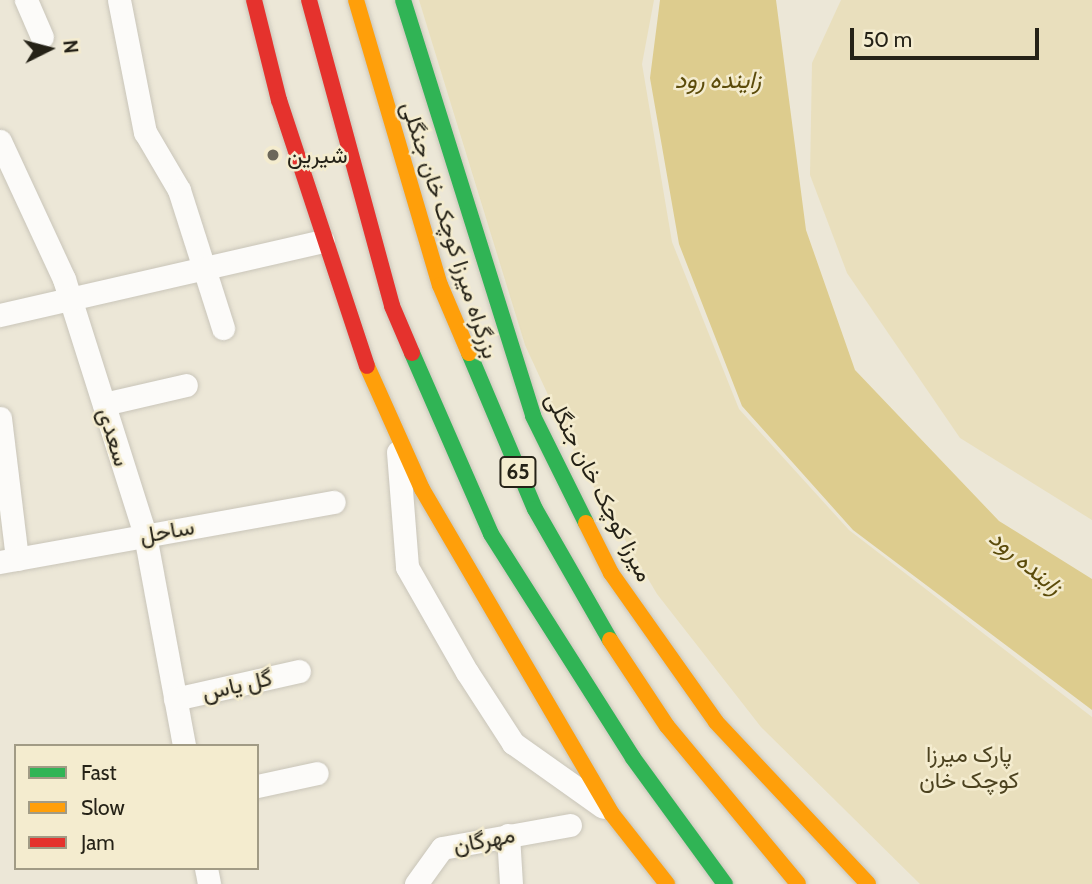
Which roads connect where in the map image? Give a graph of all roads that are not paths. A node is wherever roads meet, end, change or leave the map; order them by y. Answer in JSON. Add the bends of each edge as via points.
{"nodes":[{"id":1,"x":26,"y":0,"type":"edge"},
{"id":2,"x":119,"y":0,"type":"edge"},
{"id":3,"x":254,"y":0,"type":"edge"},
{"id":4,"x":309,"y":0,"type":"edge"},
{"id":5,"x":356,"y":0,"type":"edge"},
{"id":6,"x":403,"y":0,"type":"edge"},
{"id":7,"x":41,"y":37,"type":"dead end"},
{"id":8,"x":0,"y":141,"type":"edge"},
{"id":9,"x":323,"y":241,"type":"junction"},
{"id":10,"x":206,"y":268,"type":"junction"},
{"id":11,"x":72,"y":302,"type":"junction"},
{"id":12,"x":0,"y":315,"type":"edge"},
{"id":13,"x":223,"y":328,"type":"dead end"},
{"id":14,"x":186,"y":385,"type":"dead end"},
{"id":15,"x":104,"y":404,"type":"junction"},
{"id":16,"x":0,"y":418,"type":"edge"},
{"id":17,"x":396,"y":432,"type":"junction"},
{"id":18,"x":334,"y":502,"type":"dead end"},
{"id":19,"x":145,"y":535,"type":"junction"},
{"id":20,"x":8,"y":560,"type":"edge"},
{"id":21,"x":299,"y":671,"type":"dead end"},
{"id":22,"x":175,"y":699,"type":"junction"},
{"id":23,"x":184,"y":744,"type":"edge"},
{"id":24,"x":317,"y":773,"type":"dead end"},
{"id":25,"x":259,"y":786,"type":"edge"},
{"id":26,"x":612,"y":814,"type":"junction"},
{"id":27,"x":570,"y":825,"type":"dead end"},
{"id":28,"x":508,"y":835,"type":"junction"},
{"id":29,"x":416,"y":884,"type":"edge"},
{"id":30,"x":510,"y":884,"type":"edge"},
{"id":31,"x":667,"y":884,"type":"edge"},
{"id":32,"x":725,"y":884,"type":"edge"},
{"id":33,"x":798,"y":884,"type":"edge"},
{"id":34,"x":868,"y":884,"type":"edge"}],
"edges":[{"from":1,"to":7,"type":"street"},
{"from":2,"to":10,"type":"street","via":[[145,132],[178,190]]},
{"from":3,"to":9,"type":"main road"},
{"from":4,"to":32,"type":"main road","number":"65","via":[[354,182],[392,306],[480,511],[554,640]]},
{"from":5,"to":33,"type":"main road","name":"بزرگراه میرزا کوچک خان جنگلی","number":"65","via":[[440,285],[535,509],[596,619],[667,726]]},
{"from":6,"to":34,"type":"main road","name":"میرزا کوچک خان جنگلی","via":[[533,416],[611,573],[716,722]]},
{"from":8,"to":11,"type":"street","name":"سعدی"},
{"from":9,"to":10,"type":"street"},
{"from":9,"to":17,"type":"main road","via":[[352,332]]},
{"from":10,"to":11,"type":"street"},
{"from":10,"to":13,"type":"street"},
{"from":11,"to":12,"type":"street"},
{"from":11,"to":15,"type":"street","name":"سعدی"},
{"from":14,"to":15,"type":"street"},
{"from":15,"to":19,"type":"street","name":"سعدی"},
{"from":16,"to":20,"type":"street"},
{"from":17,"to":26,"type":"main road","via":[[425,496]]},
{"from":17,"to":26,"type":"street","via":[[407,567],[513,743]]},
{"from":18,"to":19,"type":"street","name":"ساحل"},
{"from":19,"to":20,"type":"street","name":"ساحل"},
{"from":19,"to":22,"type":"street","name":"سعدی"},
{"from":21,"to":22,"type":"street","name":"گل یاس"},
{"from":22,"to":23,"type":"street","name":"سعدی"},
{"from":24,"to":25,"type":"street"},
{"from":26,"to":31,"type":"main road"},
{"from":27,"to":28,"type":"street","name":"مهرگان"},
{"from":28,"to":29,"type":"street","name":"مهرگان","via":[[442,848]]},
{"from":28,"to":30,"type":"street"}]}
